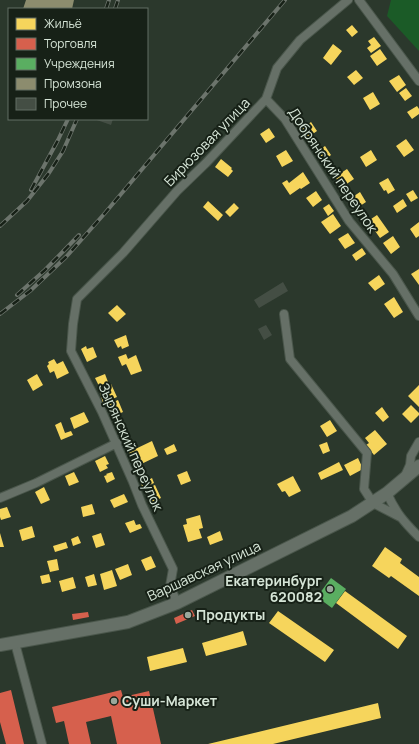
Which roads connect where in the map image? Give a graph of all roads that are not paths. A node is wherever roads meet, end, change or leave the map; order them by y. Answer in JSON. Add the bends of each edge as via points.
{"nodes":[{"id":1,"x":348,"y":0,"type":"edge"},
{"id":2,"x":359,"y":0,"type":"edge"},
{"id":3,"x":419,"y":81,"type":"edge"},
{"id":4,"x":266,"y":99,"type":"junction"},
{"id":5,"x":78,"y":299,"type":"joint"},
{"id":6,"x":284,"y":314,"type":"dead end"},
{"id":7,"x":419,"y":316,"type":"edge"},
{"id":8,"x":419,"y":442,"type":"edge"},
{"id":9,"x":117,"y":444,"type":"junction"},
{"id":10,"x":417,"y":466,"type":"edge"},
{"id":11,"x":402,"y":480,"type":"junction"},
{"id":12,"x":387,"y":493,"type":"junction"},
{"id":13,"x":0,"y":498,"type":"edge"},
{"id":14,"x":373,"y":503,"type":"junction"},
{"id":15,"x":400,"y":517,"type":"junction"},
{"id":16,"x":419,"y":537,"type":"edge"},
{"id":17,"x":177,"y":603,"type":"junction"},
{"id":18,"x":15,"y":643,"type":"junction"},
{"id":19,"x":0,"y":645,"type":"edge"},
{"id":20,"x":42,"y":744,"type":"edge"}],
"edges":[{"from":1,"to":4,"type":"street","name":"Бирюзовая улица","via":[[300,40],[277,68]]},
{"from":2,"to":3,"type":"street"},
{"from":4,"to":5,"type":"street","name":"Бирюзовая улица"},
{"from":4,"to":7,"type":"street","name":"Добрянский переулок","via":[[285,119],[349,221],[393,274]]},
{"from":5,"to":9,"type":"street","name":"Зырянский переулок","via":[[71,351]]},
{"from":6,"to":14,"type":"street","via":[[290,359],[367,453],[364,489]]},
{"from":8,"to":11,"type":"street","name":"Варшавская улица"},
{"from":9,"to":13,"type":"street"},
{"from":9,"to":17,"type":"street","name":"Зырянский переулок","via":[[142,505],[173,569],[170,586]]},
{"from":10,"to":11,"type":"main road","name":"Варшавская улица"},
{"from":11,"to":12,"type":"main road","name":"Варшавская улица"},
{"from":12,"to":14,"type":"main road","name":"Варшавская улица"},
{"from":12,"to":15,"type":"street"},
{"from":14,"to":15,"type":"street"},
{"from":14,"to":17,"type":"main road","name":"Варшавская улица","via":[[352,516]]},
{"from":15,"to":16,"type":"street"},
{"from":17,"to":18,"type":"main road","name":"Варшавская улица","via":[[128,622]]},
{"from":18,"to":19,"type":"main road","name":"Варшавская улица"},
{"from":18,"to":20,"type":"street"}]}
